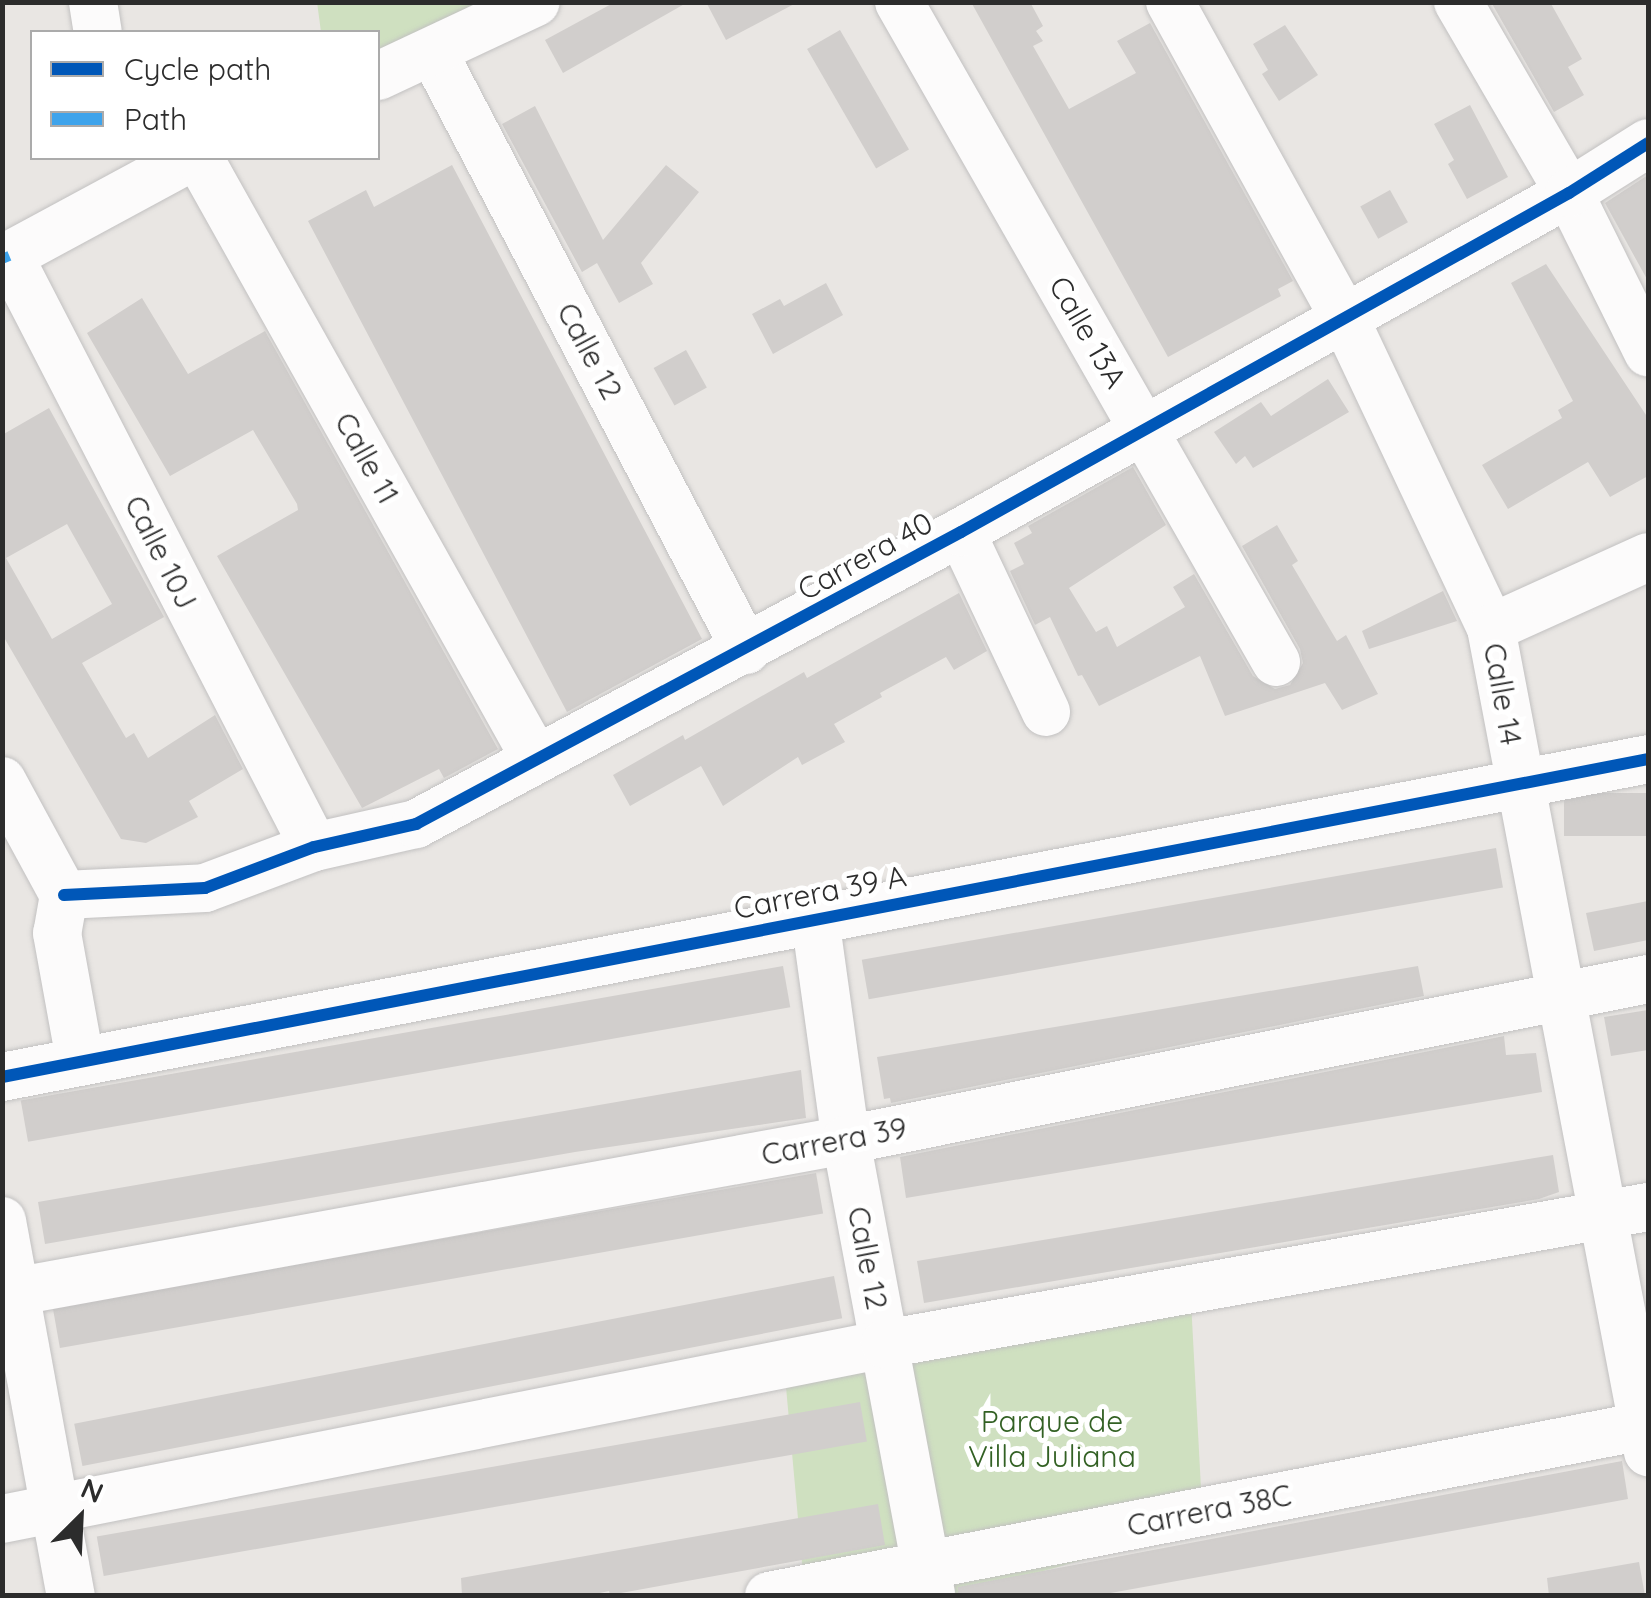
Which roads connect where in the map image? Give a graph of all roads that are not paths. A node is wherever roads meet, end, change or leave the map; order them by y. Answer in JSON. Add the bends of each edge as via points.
{"nodes":[{"id":1,"x":93,"y":2,"type":"edge"},
{"id":2,"x":536,"y":2,"type":"edge"},
{"id":3,"x":898,"y":2,"type":"edge"},
{"id":4,"x":1170,"y":2,"type":"edge"},
{"id":5,"x":1458,"y":2,"type":"edge"},
{"id":6,"x":98,"y":30,"type":"edge"},
{"id":7,"x":433,"y":52,"type":"junction"},
{"id":8,"x":380,"y":75,"type":"edge"},
{"id":9,"x":1648,"y":143,"type":"edge"},
{"id":10,"x":186,"y":160,"type":"edge"},
{"id":11,"x":200,"y":160,"type":"edge"},
{"id":12,"x":1569,"y":194,"type":"junction"},
{"id":13,"x":1345,"y":319,"type":"junction"},
{"id":14,"x":1648,"y":352,"type":"edge"},
{"id":15,"x":1144,"y":430,"type":"junction"},
{"id":16,"x":961,"y":532,"type":"junction"},
{"id":17,"x":1648,"y":557,"type":"edge"},
{"id":18,"x":1492,"y":628,"type":"junction"},
{"id":19,"x":746,"y":650,"type":"junction"},
{"id":20,"x":1276,"y":662,"type":"dead end"},
{"id":21,"x":1046,"y":712,"type":"dead end"},
{"id":22,"x":534,"y":758,"type":"junction"},
{"id":23,"x":1648,"y":759,"type":"edge"},
{"id":24,"x":2,"y":781,"type":"edge"},
{"id":25,"x":1519,"y":782,"type":"junction"},
{"id":26,"x":314,"y":847,"type":"junction"},
{"id":27,"x":64,"y":896,"type":"junction"},
{"id":28,"x":815,"y":918,"type":"junction"},
{"id":29,"x":1648,"y":979,"type":"edge"},
{"id":30,"x":1560,"y":994,"type":"junction"},
{"id":31,"x":80,"y":1060,"type":"junction"},
{"id":32,"x":2,"y":1077,"type":"edge"},
{"id":33,"x":846,"y":1140,"type":"junction"},
{"id":34,"x":1626,"y":1212,"type":"edge"},
{"id":35,"x":2,"y":1221,"type":"edge"},
{"id":36,"x":10,"y":1292,"type":"edge"},
{"id":37,"x":884,"y":1344,"type":"junction"},
{"id":38,"x":1647,"y":1434,"type":"edge"},
{"id":39,"x":53,"y":1506,"type":"junction"},
{"id":40,"x":2,"y":1519,"type":"edge"},
{"id":41,"x":928,"y":1581,"type":"edge"},
{"id":42,"x":71,"y":1596,"type":"edge"},
{"id":43,"x":769,"y":1596,"type":"edge"}],
"edges":[{"from":1,"to":6,"type":"street"},
{"from":2,"to":7,"type":"street"},
{"from":3,"to":15,"type":"street","name":"Calle 13A"},
{"from":4,"to":13,"type":"street","name":"Calle 14"},
{"from":5,"to":12,"type":"street"},
{"from":7,"to":8,"type":"street"},
{"from":7,"to":19,"type":"street","name":"Calle 12"},
{"from":9,"to":12,"type":"street","name":"Carrera 40"},
{"from":10,"to":26,"type":"street","name":"Calle 10J","via":[[8,256]]},
{"from":11,"to":22,"type":"street","name":"Calle 11"},
{"from":12,"to":13,"type":"street","name":"Carrera 40"},
{"from":12,"to":14,"type":"street"},
{"from":13,"to":15,"type":"street","name":"Carrera 40"},
{"from":13,"to":18,"type":"street","name":"Calle 14"},
{"from":15,"to":16,"type":"street","name":"Carrera 40"},
{"from":15,"to":20,"type":"street","name":"Calle 13A"},
{"from":16,"to":19,"type":"street","name":"Carrera 40"},
{"from":16,"to":21,"type":"street"},
{"from":17,"to":18,"type":"street"},
{"from":18,"to":25,"type":"street","name":"Calle 14"},
{"from":19,"to":22,"type":"street","name":"Carrera 40"},
{"from":22,"to":26,"type":"street","name":"Carrera 40","via":[[416,824]]},
{"from":23,"to":25,"type":"street","name":"Carrera 39 A"},
{"from":24,"to":27,"type":"street"},
{"from":25,"to":28,"type":"street","name":"Carrera 39 A"},
{"from":25,"to":30,"type":"street","name":"Calle 14"},
{"from":26,"to":27,"type":"street","name":"Carrera 40","via":[[206,888]]},
{"from":27,"to":31,"type":"street","via":[[57,934]]},
{"from":28,"to":31,"type":"street","name":"Carrera 39 A"},
{"from":28,"to":33,"type":"street","name":"Calle 12"},
{"from":29,"to":30,"type":"street","name":"Carrera 39"},
{"from":30,"to":33,"type":"street","name":"Carrera 39"},
{"from":30,"to":34,"type":"street","name":"Calle 14"},
{"from":31,"to":32,"type":"street","name":"Carrera 39 A"},
{"from":33,"to":36,"type":"street","name":"Carrera 39"},
{"from":33,"to":37,"type":"street","name":"Calle 12"},
{"from":34,"to":37,"type":"street"},
{"from":34,"to":38,"type":"street","name":"Calle 14"},
{"from":35,"to":36,"type":"street"},
{"from":36,"to":39,"type":"street"},
{"from":37,"to":39,"type":"street"},
{"from":37,"to":41,"type":"street","name":"Calle 12"},
{"from":38,"to":41,"type":"street","name":"Carrera 38C"},
{"from":39,"to":40,"type":"street"},
{"from":39,"to":42,"type":"street"},
{"from":41,"to":43,"type":"street","name":"Carrera 38C"}]}
